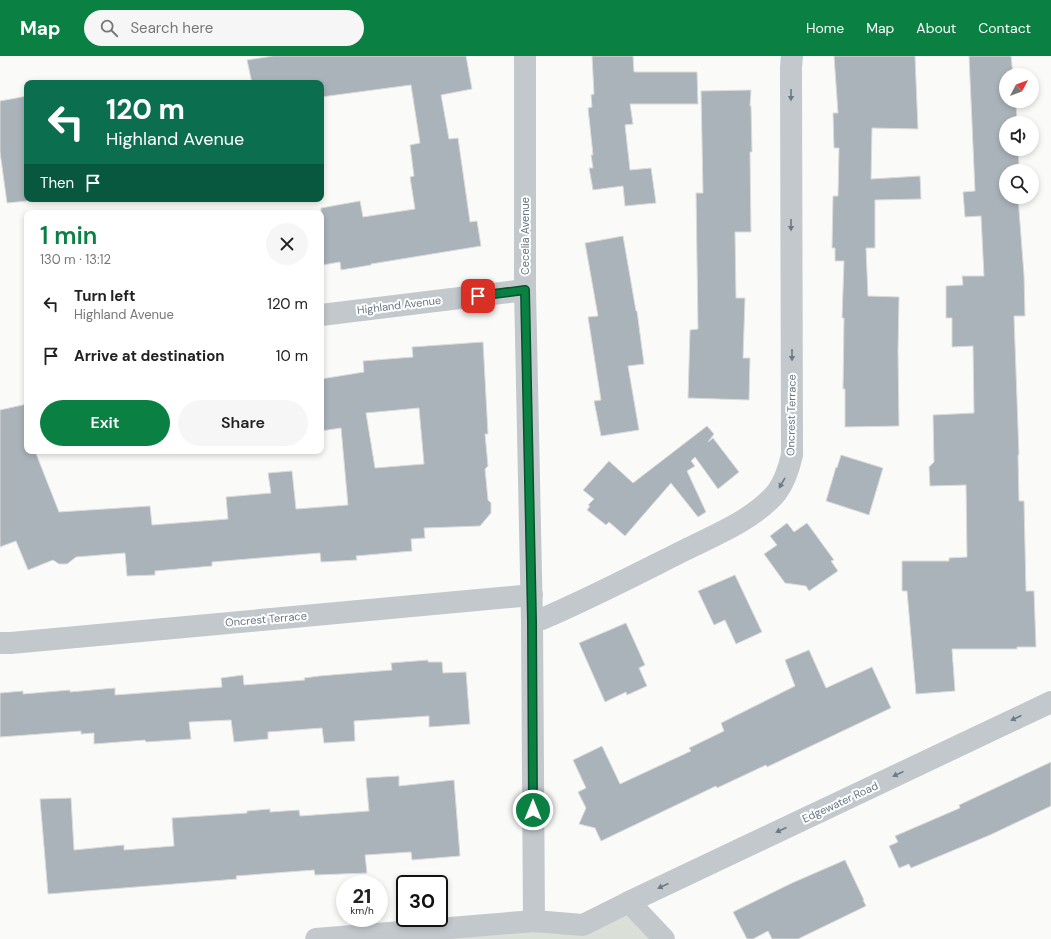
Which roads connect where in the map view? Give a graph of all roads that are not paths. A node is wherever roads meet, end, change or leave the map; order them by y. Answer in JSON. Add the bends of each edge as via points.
{"nodes":[{"id":1,"x":525,"y":56,"type":"edge"},
{"id":2,"x":792,"y":56,"type":"edge"},
{"id":3,"x":525,"y":290,"type":"junction"},
{"id":4,"x":324,"y":314,"type":"edge"},
{"id":5,"x":532,"y":594,"type":"junction"},
{"id":6,"x":532,"y":621,"type":"junction"},
{"id":7,"x":0,"y":643,"type":"edge"},
{"id":8,"x":1051,"y":702,"type":"edge"},
{"id":9,"x":629,"y":902,"type":"junction"},
{"id":10,"x":534,"y":921,"type":"junction"},
{"id":11,"x":316,"y":939,"type":"edge"},
{"id":12,"x":664,"y":939,"type":"edge"}],
"edges":[{"from":1,"to":3,"type":"street","name":"Cecelia Avenue"},
{"from":2,"to":6,"type":"street","name":"Oncrest Terrace","one_way":true,"via":[[792,456],[787,474],[777,492],[760,508],[736,524],[605,591]]},
{"from":3,"to":4,"type":"street","name":"Highland Avenue"},
{"from":3,"to":5,"type":"street","name":"Cecelia Avenue"},
{"from":5,"to":6,"type":"street","name":"Cecelia Avenue"},
{"from":5,"to":7,"type":"street","name":"Oncrest Terrace"},
{"from":6,"to":10,"type":"street","name":"Cecelia Avenue"},
{"from":8,"to":9,"type":"street","name":"Edgewater Road","one_way":true},
{"from":9,"to":10,"type":"street","name":"Edgewater Road","via":[[583,925]]},
{"from":9,"to":12,"type":"street"},
{"from":10,"to":11,"type":"street","name":"Edgewater Road"}]}
